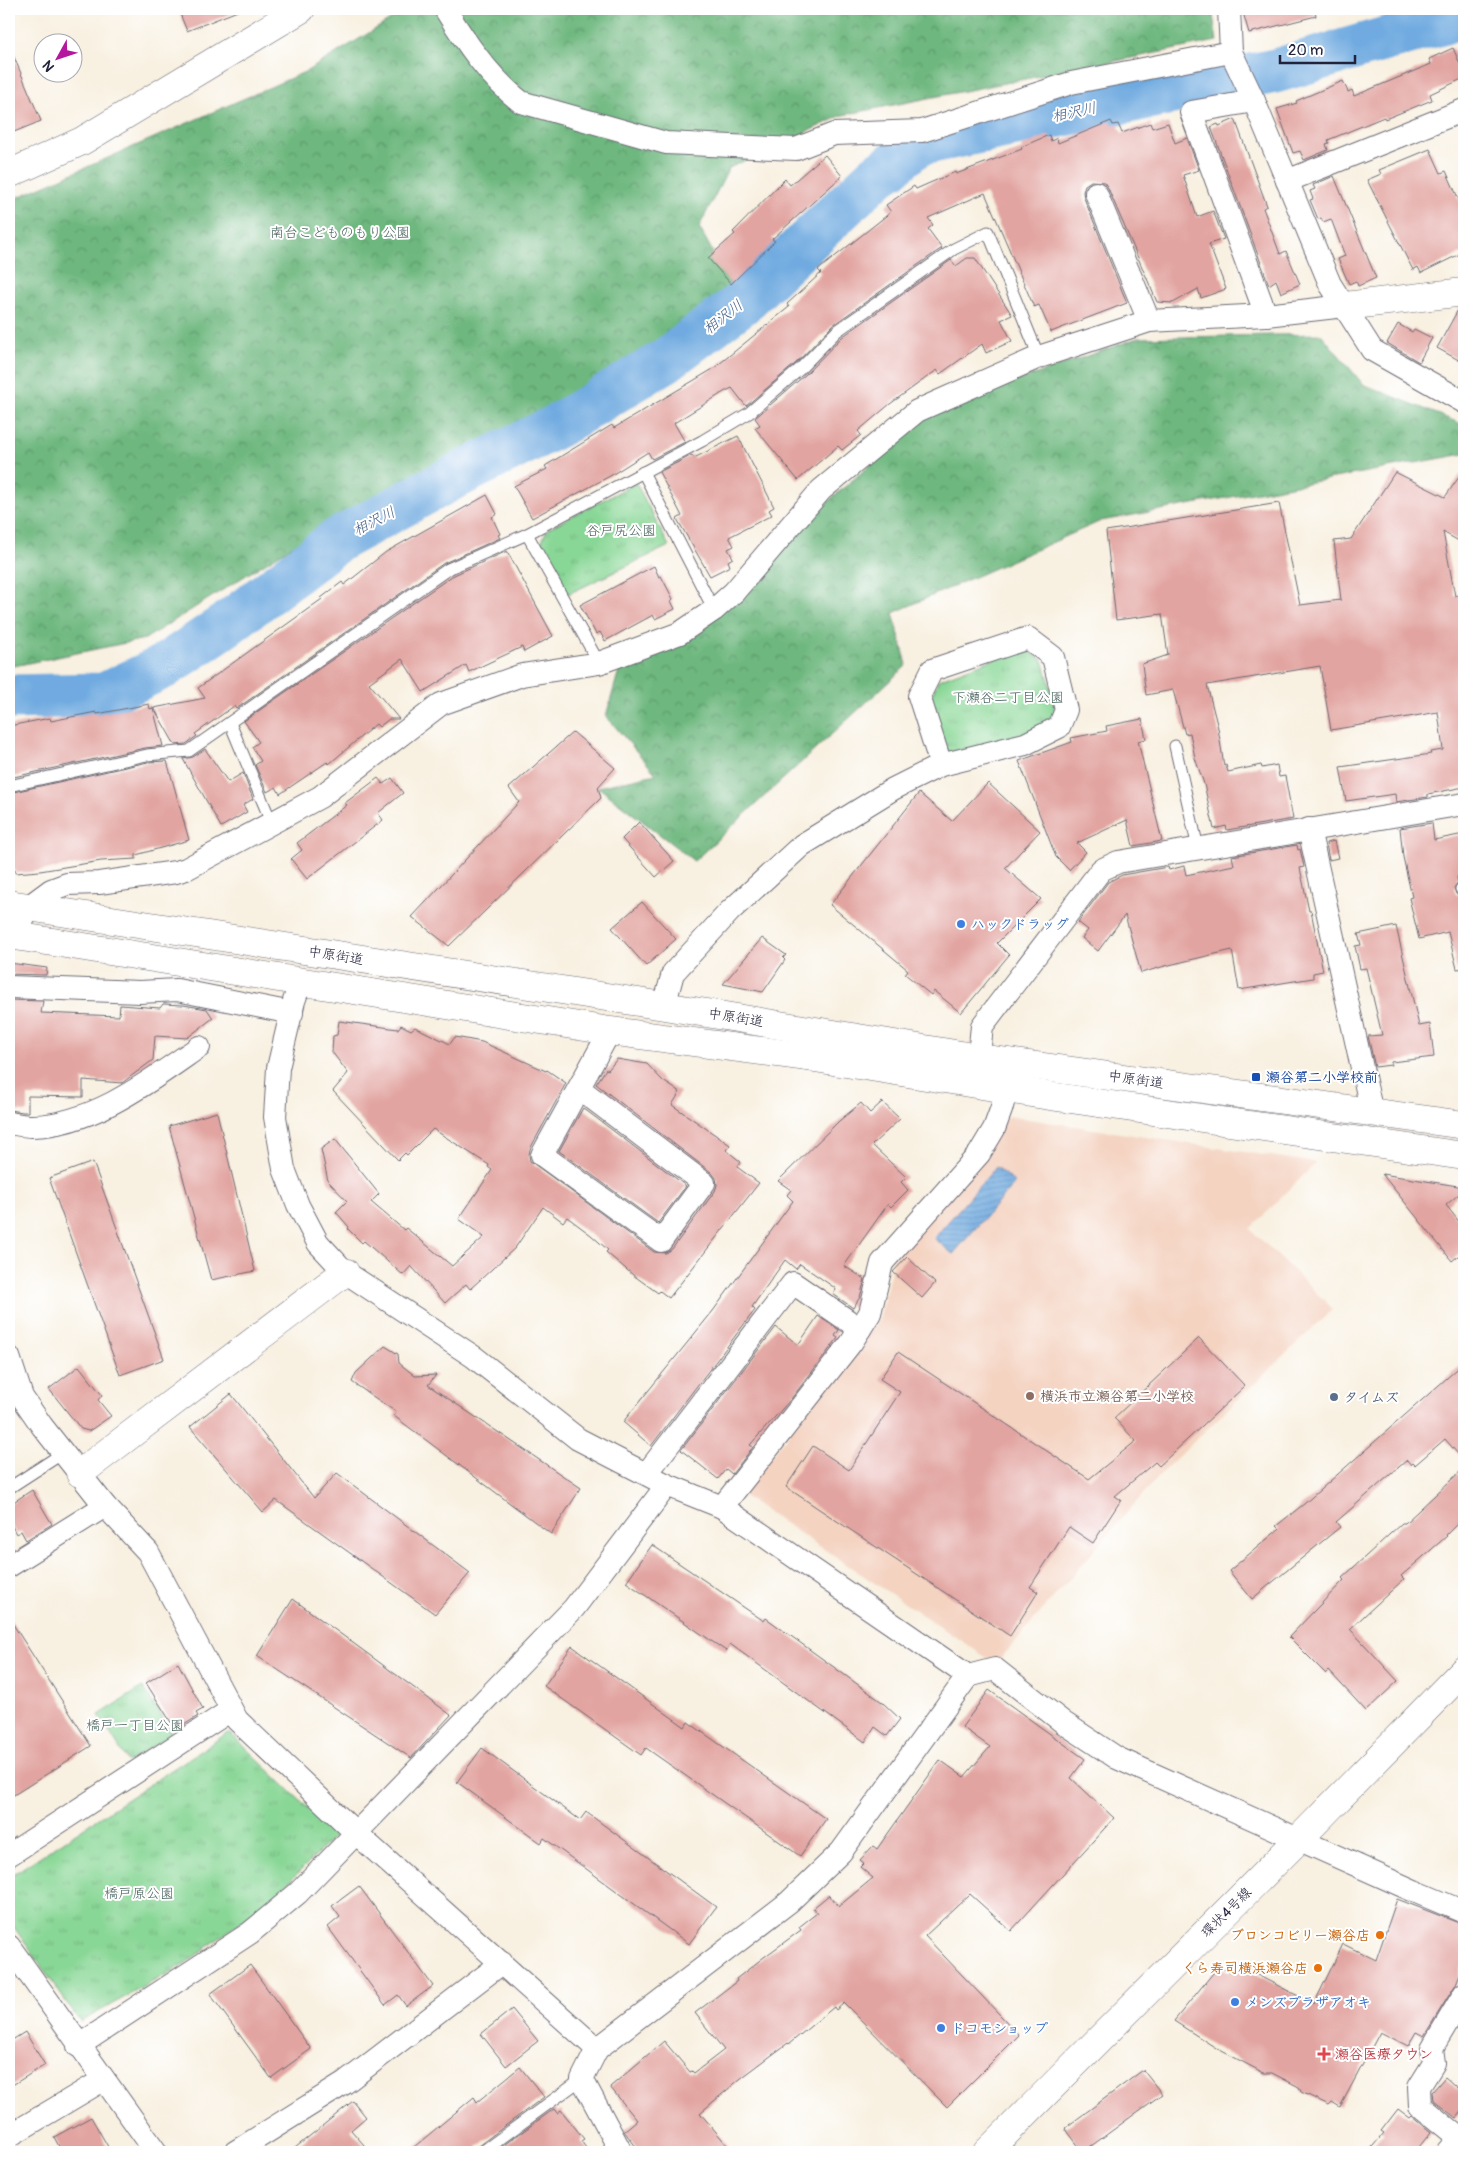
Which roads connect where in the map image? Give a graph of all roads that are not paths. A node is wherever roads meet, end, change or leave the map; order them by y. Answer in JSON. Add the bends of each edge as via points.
{"nodes":[{"id":1,"x":445,"y":9,"type":"edge"},
{"id":2,"x":1229,"y":9,"type":"edge"},
{"id":3,"x":290,"y":12,"type":"edge"},
{"id":4,"x":1234,"y":58,"type":"junction"},
{"id":5,"x":1251,"y":96,"type":"junction"},
{"id":6,"x":1464,"y":110,"type":"edge"},
{"id":7,"x":9,"y":174,"type":"edge"},
{"id":8,"x":1287,"y":181,"type":"junction"},
{"id":9,"x":1096,"y":193,"type":"dead end"},
{"id":10,"x":1464,"y":292,"type":"edge"},
{"id":11,"x":1345,"y":306,"type":"junction"},
{"id":12,"x":1266,"y":315,"type":"junction"},
{"id":13,"x":1149,"y":321,"type":"junction"},
{"id":14,"x":1039,"y":357,"type":"junction"},
{"id":15,"x":1464,"y":402,"type":"edge"},
{"id":16,"x":642,"y":472,"type":"junction"},
{"id":17,"x":528,"y":534,"type":"junction"},
{"id":18,"x":714,"y":610,"type":"junction"},
{"id":19,"x":599,"y":663,"type":"junction"},
{"id":20,"x":230,"y":723,"type":"junction"},
{"id":21,"x":1175,"y":746,"type":"dead end"},
{"id":22,"x":940,"y":765,"type":"junction"},
{"id":23,"x":9,"y":786,"type":"edge"},
{"id":24,"x":1464,"y":804,"type":"edge"},
{"id":25,"x":272,"y":824,"type":"junction"},
{"id":26,"x":1309,"y":829,"type":"junction"},
{"id":27,"x":1198,"y":848,"type":"junction"},
{"id":28,"x":18,"y":906,"type":"edge"},
{"id":29,"x":13,"y":936,"type":"edge"},
{"id":30,"x":301,"y":981,"type":"junction"},
{"id":31,"x":9,"y":988,"type":"edge"},
{"id":32,"x":664,"y":1006,"type":"junction"},
{"id":33,"x":292,"y":1012,"type":"junction"},
{"id":34,"x":610,"y":1031,"type":"junction"},
{"id":35,"x":199,"y":1048,"type":"dead end"},
{"id":36,"x":1011,"y":1062,"type":"junction"},
{"id":37,"x":977,"y":1070,"type":"junction"},
{"id":38,"x":1007,"y":1088,"type":"junction"},
{"id":39,"x":580,"y":1089,"type":"junction"},
{"id":40,"x":1372,"y":1113,"type":"junction"},
{"id":41,"x":9,"y":1123,"type":"edge"},
{"id":42,"x":1464,"y":1125,"type":"edge"},
{"id":43,"x":1464,"y":1156,"type":"edge"},
{"id":44,"x":345,"y":1272,"type":"junction"},
{"id":45,"x":860,"y":1329,"type":"junction"},
{"id":46,"x":9,"y":1357,"type":"edge"},
{"id":47,"x":71,"y":1463,"type":"junction"},
{"id":48,"x":647,"y":1473,"type":"junction"},
{"id":49,"x":667,"y":1485,"type":"junction"},
{"id":50,"x":9,"y":1488,"type":"edge"},
{"id":51,"x":106,"y":1506,"type":"junction"},
{"id":52,"x":722,"y":1507,"type":"junction"},
{"id":53,"x":9,"y":1566,"type":"edge"},
{"id":54,"x":1464,"y":1670,"type":"edge"},
{"id":55,"x":968,"y":1676,"type":"junction"},
{"id":56,"x":231,"y":1710,"type":"junction"},
{"id":57,"x":357,"y":1834,"type":"junction"},
{"id":58,"x":1299,"y":1839,"type":"junction"},
{"id":59,"x":9,"y":1854,"type":"edge"},
{"id":60,"x":1464,"y":1912,"type":"edge"},
{"id":61,"x":9,"y":1946,"type":"edge"},
{"id":62,"x":502,"y":1964,"type":"junction"},
{"id":63,"x":1464,"y":1994,"type":"edge"},
{"id":64,"x":78,"y":2046,"type":"junction"},
{"id":65,"x":597,"y":2049,"type":"junction"},
{"id":66,"x":582,"y":2079,"type":"junction"},
{"id":67,"x":103,"y":2080,"type":"junction"},
{"id":68,"x":9,"y":2136,"type":"edge"},
{"id":69,"x":156,"y":2152,"type":"edge"},
{"id":70,"x":235,"y":2152,"type":"edge"},
{"id":71,"x":482,"y":2152,"type":"edge"},
{"id":72,"x":621,"y":2152,"type":"edge"},
{"id":73,"x":987,"y":2152,"type":"edge"},
{"id":74,"x":1447,"y":2152,"type":"edge"}],
"edges":[{"from":1,"to":4,"type":"street","via":[[469,48],[521,102],[666,143],[796,149],[834,134],[922,131],[1071,82]]},
{"from":2,"to":4,"type":"street"},
{"from":3,"to":7,"type":"main road","via":[[82,141]]},
{"from":4,"to":5,"type":"street"},
{"from":5,"to":8,"type":"street"},
{"from":5,"to":12,"type":"street","via":[[1191,112]]},
{"from":6,"to":8,"type":"street"},
{"from":8,"to":11,"type":"street","via":[[1330,284]]},
{"from":9,"to":13,"type":"street"},
{"from":10,"to":11,"type":"main road"},
{"from":11,"to":12,"type":"street"},
{"from":11,"to":15,"type":"street","via":[[1372,350]]},
{"from":12,"to":13,"type":"street"},
{"from":13,"to":14,"type":"street"},
{"from":14,"to":16,"type":"lane","via":[[988,232],[954,249],[837,331],[800,369],[749,413],[702,442]]},
{"from":14,"to":18,"type":"street","via":[[917,411],[821,490],[734,592]]},
{"from":16,"to":17,"type":"lane"},
{"from":16,"to":18,"type":"lane"},
{"from":17,"to":19,"type":"lane"},
{"from":17,"to":20,"type":"lane","via":[[448,569]]},
{"from":18,"to":19,"type":"street","via":[[680,633]]},
{"from":19,"to":25,"type":"street","via":[[522,675],[441,704],[320,797]]},
{"from":20,"to":23,"type":"lane","via":[[189,751],[147,756]]},
{"from":20,"to":25,"type":"lane"},
{"from":21,"to":27,"type":"lane"},
{"from":22,"to":22,"type":"street","via":[[1025,744],[1058,727],[1066,710],[1053,657],[1028,638],[932,670],[919,696]]},
{"from":22,"to":32,"type":"street","via":[[802,845],[730,911],[673,974]]},
{"from":24,"to":26,"type":"street"},
{"from":25,"to":28,"type":"street","via":[[186,869],[99,883],[67,884]]},
{"from":26,"to":27,"type":"street"},
{"from":26,"to":40,"type":"street"},
{"from":27,"to":37,"type":"street","via":[[1118,862],[1101,870],[982,1026]]},
{"from":28,"to":29,"type":"street"},
{"from":28,"to":32,"type":"main road","name":"中原街道"},
{"from":29,"to":30,"type":"main road","name":"中原街道"},
{"from":30,"to":33,"type":"street"},
{"from":30,"to":34,"type":"main road","name":"中原街道"},
{"from":31,"to":33,"type":"street","via":[[177,990]]},
{"from":32,"to":37,"type":"main road","name":"中原街道"},
{"from":33,"to":44,"type":"street","via":[[278,1068],[275,1117],[284,1169],[318,1243]]},
{"from":34,"to":37,"type":"main road","name":"中原街道"},
{"from":34,"to":39,"type":"street"},
{"from":35,"to":41,"type":"street","via":[[133,1093],[72,1121],[31,1126]]},
{"from":36,"to":37,"type":"main road","name":"中原街道"},
{"from":36,"to":38,"type":"street"},
{"from":36,"to":40,"type":"main road","name":"中原街道"},
{"from":37,"to":38,"type":"main road","name":"中原街道"},
{"from":38,"to":43,"type":"main road","name":"中原街道"},
{"from":38,"to":45,"type":"street","via":[[994,1129],[979,1154],[882,1263],[870,1313]]},
{"from":39,"to":39,"type":"street","via":[[542,1155],[660,1242],[704,1183]]},
{"from":40,"to":42,"type":"main road","name":"中原街道"},
{"from":44,"to":47,"type":"main road"},
{"from":44,"to":48,"type":"street","via":[[474,1357],[578,1439]]},
{"from":45,"to":48,"type":"street","via":[[793,1283]]},
{"from":45,"to":52,"type":"street"},
{"from":46,"to":47,"type":"street","via":[[22,1397]]},
{"from":47,"to":50,"type":"lane"},
{"from":47,"to":51,"type":"street"},
{"from":48,"to":49,"type":"street"},
{"from":49,"to":52,"type":"street"},
{"from":49,"to":57,"type":"street","via":[[574,1608]]},
{"from":51,"to":53,"type":"street"},
{"from":51,"to":56,"type":"street","via":[[148,1552]]},
{"from":52,"to":55,"type":"street"},
{"from":54,"to":58,"type":"main road","name":"環状4号線"},
{"from":55,"to":58,"type":"street","via":[[995,1669],[1064,1723],[1117,1758]]},
{"from":55,"to":65,"type":"street","via":[[842,1852],[789,1902]]},
{"from":56,"to":57,"type":"street","via":[[237,1720]]},
{"from":56,"to":59,"type":"street"},
{"from":57,"to":62,"type":"street"},
{"from":57,"to":64,"type":"street","via":[[298,1893],[250,1933]]},
{"from":58,"to":60,"type":"street"},
{"from":58,"to":73,"type":"main road","name":"環状4号線"},
{"from":61,"to":64,"type":"street"},
{"from":62,"to":65,"type":"street"},
{"from":62,"to":70,"type":"street","via":[[344,2083]]},
{"from":63,"to":74,"type":"street","via":[[1432,2048],[1434,2063],[1419,2088],[1420,2106],[1459,2138]]},
{"from":64,"to":67,"type":"street"},
{"from":65,"to":66,"type":"street"},
{"from":66,"to":71,"type":"lane"},
{"from":66,"to":72,"type":"street"},
{"from":67,"to":68,"type":"street"},
{"from":67,"to":69,"type":"street"}]}
